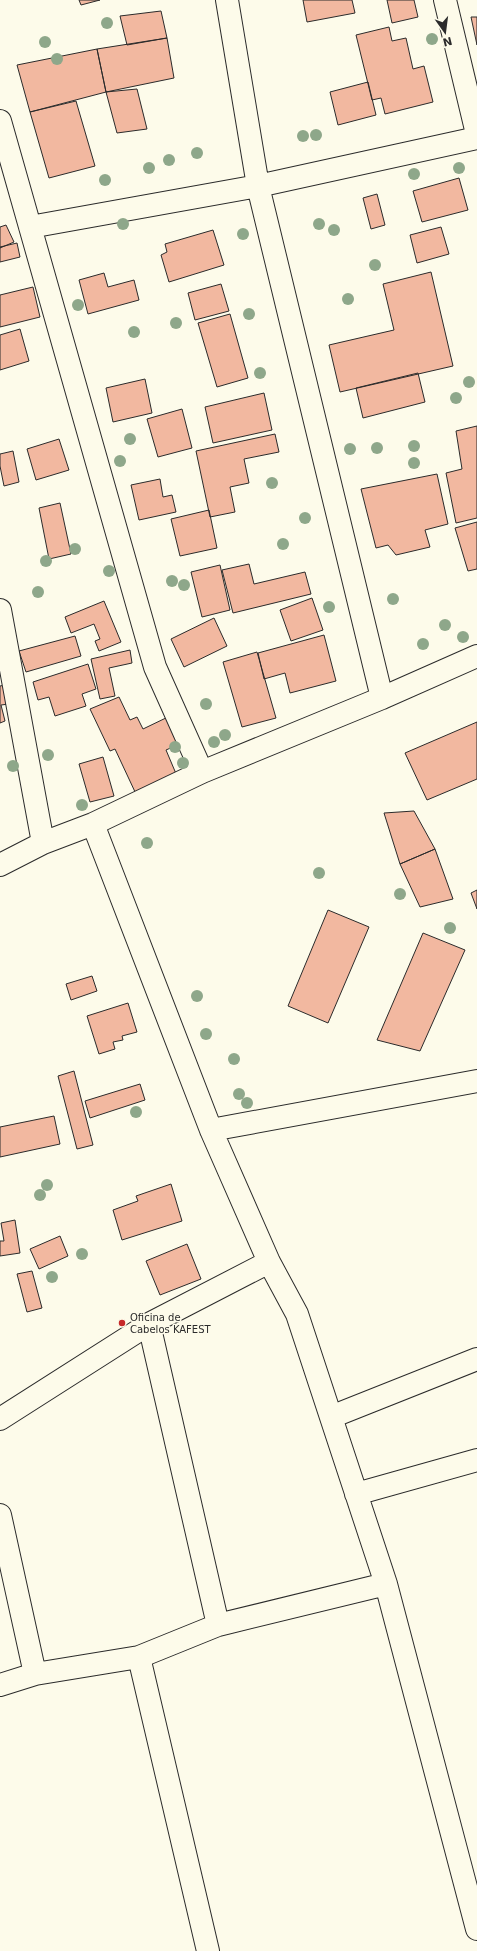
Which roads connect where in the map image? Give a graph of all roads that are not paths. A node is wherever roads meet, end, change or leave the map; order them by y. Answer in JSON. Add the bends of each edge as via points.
{"nodes":[{"id":1,"x":226,"y":0,"type":"edge"},
{"id":2,"x":445,"y":0,"type":"edge"},
{"id":3,"x":0,"y":121,"type":"edge"},
{"id":4,"x":477,"y":134,"type":"edge"},
{"id":5,"x":477,"y":138,"type":"edge"},
{"id":6,"x":258,"y":186,"type":"junction"},
{"id":7,"x":30,"y":227,"type":"junction"},
{"id":8,"x":0,"y":610,"type":"edge"},
{"id":9,"x":477,"y":656,"type":"edge"},
{"id":10,"x":382,"y":698,"type":"junction"},
{"id":11,"x":202,"y":772,"type":"junction"},
{"id":12,"x":93,"y":824,"type":"junction"},
{"id":13,"x":43,"y":843,"type":"junction"},
{"id":14,"x":0,"y":865,"type":"edge"},
{"id":15,"x":477,"y":1082,"type":"edge"},
{"id":16,"x":211,"y":1130,"type":"junction"},
{"id":17,"x":269,"y":1262,"type":"junction"},
{"id":18,"x":149,"y":1324,"type":"junction"},
{"id":19,"x":477,"y":1359,"type":"edge"},
{"id":20,"x":331,"y":1417,"type":"junction"},
{"id":21,"x":0,"y":1419,"type":"edge"},
{"id":22,"x":477,"y":1460,"type":"edge"},
{"id":23,"x":356,"y":1494,"type":"junction"},
{"id":24,"x":0,"y":1515,"type":"edge"},
{"id":25,"x":386,"y":1584,"type":"junction"},
{"id":26,"x":218,"y":1625,"type":"junction"},
{"id":27,"x":139,"y":1657,"type":"junction"},
{"id":28,"x":35,"y":1674,"type":"junction"},
{"id":29,"x":0,"y":1685,"type":"edge"},
{"id":30,"x":477,"y":1929,"type":"edge"},
{"id":31,"x":208,"y":1951,"type":"edge"}],
"edges":[{"from":1,"to":6,"type":"street"},
{"from":2,"to":4,"type":"street"},
{"from":3,"to":7,"type":"street"},
{"from":5,"to":6,"type":"street"},
{"from":6,"to":7,"type":"street"},
{"from":6,"to":10,"type":"street"},
{"from":7,"to":11,"type":"street","via":[[155,668]]},
{"from":8,"to":13,"type":"street"},
{"from":9,"to":10,"type":"street"},
{"from":10,"to":11,"type":"street"},
{"from":11,"to":12,"type":"street"},
{"from":12,"to":13,"type":"street"},
{"from":12,"to":16,"type":"street"},
{"from":13,"to":14,"type":"street"},
{"from":15,"to":16,"type":"street"},
{"from":16,"to":17,"type":"street"},
{"from":17,"to":18,"type":"street"},
{"from":17,"to":20,"type":"street","via":[[297,1314]]},
{"from":18,"to":21,"type":"street"},
{"from":18,"to":26,"type":"street"},
{"from":19,"to":20,"type":"street"},
{"from":20,"to":23,"type":"street"},
{"from":22,"to":23,"type":"street"},
{"from":23,"to":25,"type":"street"},
{"from":24,"to":28,"type":"street"},
{"from":25,"to":26,"type":"street"},
{"from":25,"to":30,"type":"street"},
{"from":26,"to":27,"type":"street"},
{"from":27,"to":28,"type":"street"},
{"from":27,"to":31,"type":"street"},
{"from":28,"to":29,"type":"street"}]}
